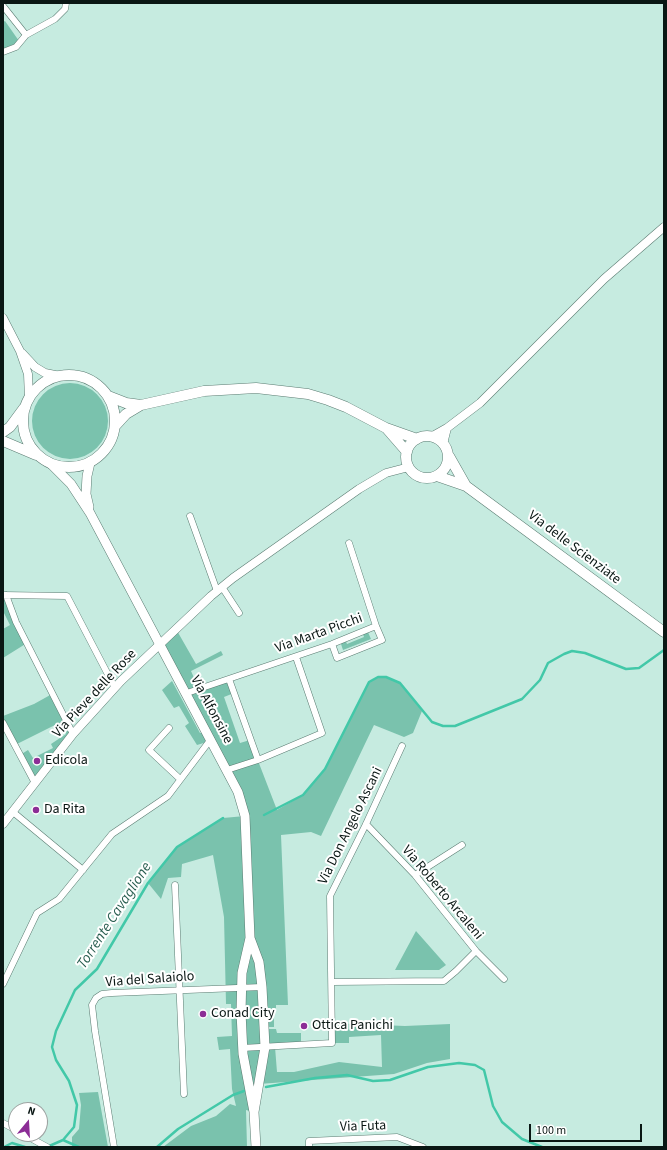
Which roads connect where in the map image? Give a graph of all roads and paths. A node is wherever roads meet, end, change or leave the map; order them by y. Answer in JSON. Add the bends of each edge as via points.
{"nodes":[{"id":1,"x":66,"y":3,"type":"edge"},
{"id":2,"x":3,"y":6,"type":"edge"},
{"id":3,"x":26,"y":35,"type":"junction"},
{"id":4,"x":3,"y":52,"type":"edge"},
{"id":5,"x":664,"y":227,"type":"edge"},
{"id":6,"x":3,"y":318,"type":"edge"},
{"id":7,"x":20,"y":351,"type":"junction"},
{"id":8,"x":60,"y":376,"type":"junction"},
{"id":9,"x":108,"y":396,"type":"junction"},
{"id":10,"x":28,"y":402,"type":"junction"},
{"id":11,"x":142,"y":405,"type":"junction"},
{"id":12,"x":116,"y":426,"type":"junction"},
{"id":13,"x":386,"y":428,"type":"junction"},
{"id":14,"x":447,"y":428,"type":"junction"},
{"id":15,"x":3,"y":432,"type":"edge"},
{"id":16,"x":432,"y":437,"type":"junction"},
{"id":17,"x":417,"y":439,"type":"junction"},
{"id":18,"x":3,"y":441,"type":"edge"},
{"id":19,"x":443,"y":444,"type":"junction"},
{"id":20,"x":407,"y":454,"type":"junction"},
{"id":21,"x":448,"y":456,"type":"junction"},
{"id":22,"x":41,"y":458,"type":"junction"},
{"id":23,"x":50,"y":463,"type":"junction"},
{"id":24,"x":90,"y":463,"type":"junction"},
{"id":25,"x":409,"y":467,"type":"junction"},
{"id":26,"x":438,"y":476,"type":"junction"},
{"id":27,"x":466,"y":486,"type":"junction"},
{"id":28,"x":90,"y":512,"type":"junction"},
{"id":29,"x":190,"y":516,"type":"dead end"},
{"id":30,"x":349,"y":543,"type":"dead end"},
{"id":31,"x":220,"y":589,"type":"junction"},
{"id":32,"x":4,"y":595,"type":"edge"},
{"id":33,"x":239,"y":614,"type":"dead end"},
{"id":34,"x":376,"y":626,"type":"junction"},
{"id":35,"x":664,"y":632,"type":"edge"},
{"id":36,"x":332,"y":644,"type":"junction"},
{"id":37,"x":159,"y":645,"type":"junction"},
{"id":38,"x":296,"y":656,"type":"junction"},
{"id":39,"x":229,"y":679,"type":"junction"},
{"id":40,"x":115,"y":688,"type":"junction"},
{"id":41,"x":187,"y":693,"type":"junction"},
{"id":42,"x":3,"y":723,"type":"edge"},
{"id":43,"x":169,"y":728,"type":"dead end"},
{"id":44,"x":73,"y":734,"type":"junction"},
{"id":45,"x":211,"y":739,"type":"junction"},
{"id":46,"x":402,"y":746,"type":"dead end"},
{"id":47,"x":258,"y":760,"type":"junction"},
{"id":48,"x":227,"y":770,"type":"junction"},
{"id":49,"x":180,"y":779,"type":"junction"},
{"id":50,"x":35,"y":783,"type":"junction"},
{"id":51,"x":13,"y":812,"type":"junction"},
{"id":52,"x":3,"y":824,"type":"edge"},
{"id":53,"x":366,"y":824,"type":"junction"},
{"id":54,"x":462,"y":845,"type":"dead end"},
{"id":55,"x":82,"y":870,"type":"junction"},
{"id":56,"x":415,"y":875,"type":"junction"},
{"id":57,"x":175,"y":884,"type":"dead end"},
{"id":58,"x":250,"y":938,"type":"junction"},
{"id":59,"x":476,"y":951,"type":"junction"},
{"id":60,"x":504,"y":979,"type":"dead end"},
{"id":61,"x":332,"y":982,"type":"junction"},
{"id":62,"x":3,"y":984,"type":"edge"},
{"id":63,"x":262,"y":986,"type":"junction"},
{"id":64,"x":240,"y":987,"type":"junction"},
{"id":65,"x":180,"y":990,"type":"junction"},
{"id":66,"x":265,"y":1047,"type":"junction"},
{"id":67,"x":242,"y":1048,"type":"junction"},
{"id":68,"x":184,"y":1094,"type":"dead end"},
{"id":69,"x":254,"y":1112,"type":"junction"},
{"id":70,"x":38,"y":1142,"type":"edge"},
{"id":71,"x":47,"y":1147,"type":"edge"},
{"id":72,"x":114,"y":1147,"type":"edge"},
{"id":73,"x":256,"y":1147,"type":"edge"},
{"id":74,"x":310,"y":1147,"type":"edge"},
{"id":75,"x":423,"y":1147,"type":"edge"}],
"edges":[{"from":1,"to":3,"type":"street","via":[[65,9],[42,27]]},
{"from":2,"to":3,"type":"street"},
{"from":3,"to":4,"type":"street","via":[[16,47]]},
{"from":5,"to":14,"type":"street","via":[[604,279],[480,403]]},
{"from":6,"to":7,"type":"street"},
{"from":7,"to":8,"type":"street","via":[[35,367],[45,373]]},
{"from":7,"to":10,"type":"street","via":[[28,374]]},
{"from":8,"to":9,"type":"main road","via":[[87,379],[98,385]]},
{"from":8,"to":10,"type":"main road","via":[[40,386]]},
{"from":9,"to":11,"type":"main road","via":[[126,403]]},
{"from":9,"to":12,"type":"main road","via":[[114,410]]},
{"from":10,"to":15,"type":"main road"},
{"from":10,"to":22,"type":"main road","via":[[23,419],[24,431],[28,443]]},
{"from":11,"to":12,"type":"main road","via":[[126,414]]},
{"from":11,"to":13,"type":"main road","via":[[204,391],[256,388],[308,394],[328,400]]},
{"from":12,"to":24,"type":"main road","via":[[110,444]]},
{"from":13,"to":17,"type":"main road"},
{"from":13,"to":20,"type":"main road"},
{"from":14,"to":16,"type":"street"},
{"from":14,"to":19,"type":"street"},
{"from":16,"to":17,"type":"main road"},
{"from":16,"to":19,"type":"main road"},
{"from":17,"to":20,"type":"main road","via":[[412,442]]},
{"from":18,"to":22,"type":"main road"},
{"from":19,"to":21,"type":"main road"},
{"from":20,"to":25,"type":"main road"},
{"from":21,"to":26,"type":"main road","via":[[444,469]]},
{"from":21,"to":27,"type":"main road","name":"Via delle Scienziate"},
{"from":22,"to":23,"type":"main road"},
{"from":23,"to":24,"type":"main road","via":[[63,467]]},
{"from":23,"to":28,"type":"main road","name":"Via Alfonsine","via":[[71,484]]},
{"from":24,"to":28,"type":"main road","name":"Via Alfonsine","via":[[86,494]]},
{"from":25,"to":26,"type":"main road","via":[[419,476]]},
{"from":25,"to":31,"type":"street","name":"Via Pieve delle Rose","via":[[386,473],[359,489]]},
{"from":26,"to":27,"type":"main road","name":"Via delle Scienziate"},
{"from":27,"to":35,"type":"main road","name":"Via delle Scienziate"},
{"from":28,"to":37,"type":"main road","name":"Via Alfonsine"},
{"from":29,"to":31,"type":"street"},
{"from":30,"to":34,"type":"street","name":"Via Marta Picchi"},
{"from":31,"to":33,"type":"street"},
{"from":31,"to":37,"type":"street","name":"Via Pieve delle Rose"},
{"from":32,"to":40,"type":"street","via":[[67,596]]},
{"from":32,"to":44,"type":"street"},
{"from":34,"to":36,"type":"street","name":"Via Marta Picchi"},
{"from":34,"to":36,"type":"street","via":[[382,640],[337,658]]},
{"from":36,"to":38,"type":"street","name":"Via Marta Picchi"},
{"from":37,"to":40,"type":"street","name":"Via Pieve delle Rose"},
{"from":37,"to":41,"type":"main road","name":"Via Alfonsine"},
{"from":38,"to":39,"type":"street","name":"Via Marta Picchi"},
{"from":38,"to":47,"type":"street","via":[[322,733]]},
{"from":39,"to":41,"type":"street","name":"Via Marta Picchi"},
{"from":39,"to":47,"type":"street"},
{"from":40,"to":44,"type":"street","name":"Via Pieve delle Rose"},
{"from":41,"to":45,"type":"main road","name":"Via Alfonsine"},
{"from":42,"to":50,"type":"street"},
{"from":43,"to":49,"type":"street","via":[[149,750]]},
{"from":44,"to":50,"type":"street","name":"Via Pieve delle Rose"},
{"from":45,"to":48,"type":"main road","name":"Via Alfonsine"},
{"from":45,"to":49,"type":"street"},
{"from":46,"to":53,"type":"street","name":"Via Don Angelo Ascani"},
{"from":47,"to":48,"type":"street"},
{"from":48,"to":58,"type":"main road","name":"Via Alfonsine","via":[[238,792],[245,816]]},
{"from":49,"to":55,"type":"street","via":[[168,796],[112,834]]},
{"from":50,"to":51,"type":"street","name":"Via Pieve delle Rose"},
{"from":51,"to":52,"type":"street","name":"Via Pieve delle Rose"},
{"from":51,"to":55,"type":"street"},
{"from":53,"to":56,"type":"street","name":"Via Roberto Arcaleni"},
{"from":53,"to":61,"type":"street","name":"Via Don Angelo Ascani","via":[[330,896]]},
{"from":54,"to":56,"type":"street"},
{"from":55,"to":62,"type":"street","via":[[60,898],[37,913]]},
{"from":56,"to":59,"type":"street","name":"Via Roberto Arcaleni"},
{"from":57,"to":65,"type":"street"},
{"from":58,"to":63,"type":"main road","name":"Via Alfonsine"},
{"from":58,"to":64,"type":"main road","name":"Via Alfonsine"},
{"from":59,"to":60,"type":"street"},
{"from":59,"to":61,"type":"street","name":"Via Roberto Arcaleni","via":[[444,981]]},
{"from":61,"to":66,"type":"street","name":"Via Don Angelo Ascani","via":[[332,1043]]},
{"from":63,"to":64,"type":"street","name":"Via del Salaiolo"},
{"from":63,"to":66,"type":"main road","name":"Via Alfonsine"},
{"from":64,"to":65,"type":"street","name":"Via del Salaiolo"},
{"from":64,"to":67,"type":"main road","name":"Via Alfonsine"},
{"from":65,"to":68,"type":"street"},
{"from":65,"to":72,"type":"street","name":"Via del Salaiolo","via":[[102,994],[92,1005]]},
{"from":66,"to":67,"type":"street","name":"Via Don Angelo Ascani"},
{"from":66,"to":69,"type":"main road","name":"Via Alfonsine"},
{"from":67,"to":69,"type":"main road","name":"Via Alfonsine"},
{"from":69,"to":73,"type":"main road","name":"Via Alfonsine"},
{"from":70,"to":71,"type":"street"},
{"from":74,"to":75,"type":"street","name":"Via Futa","via":[[309,1141],[397,1137]]}]}
